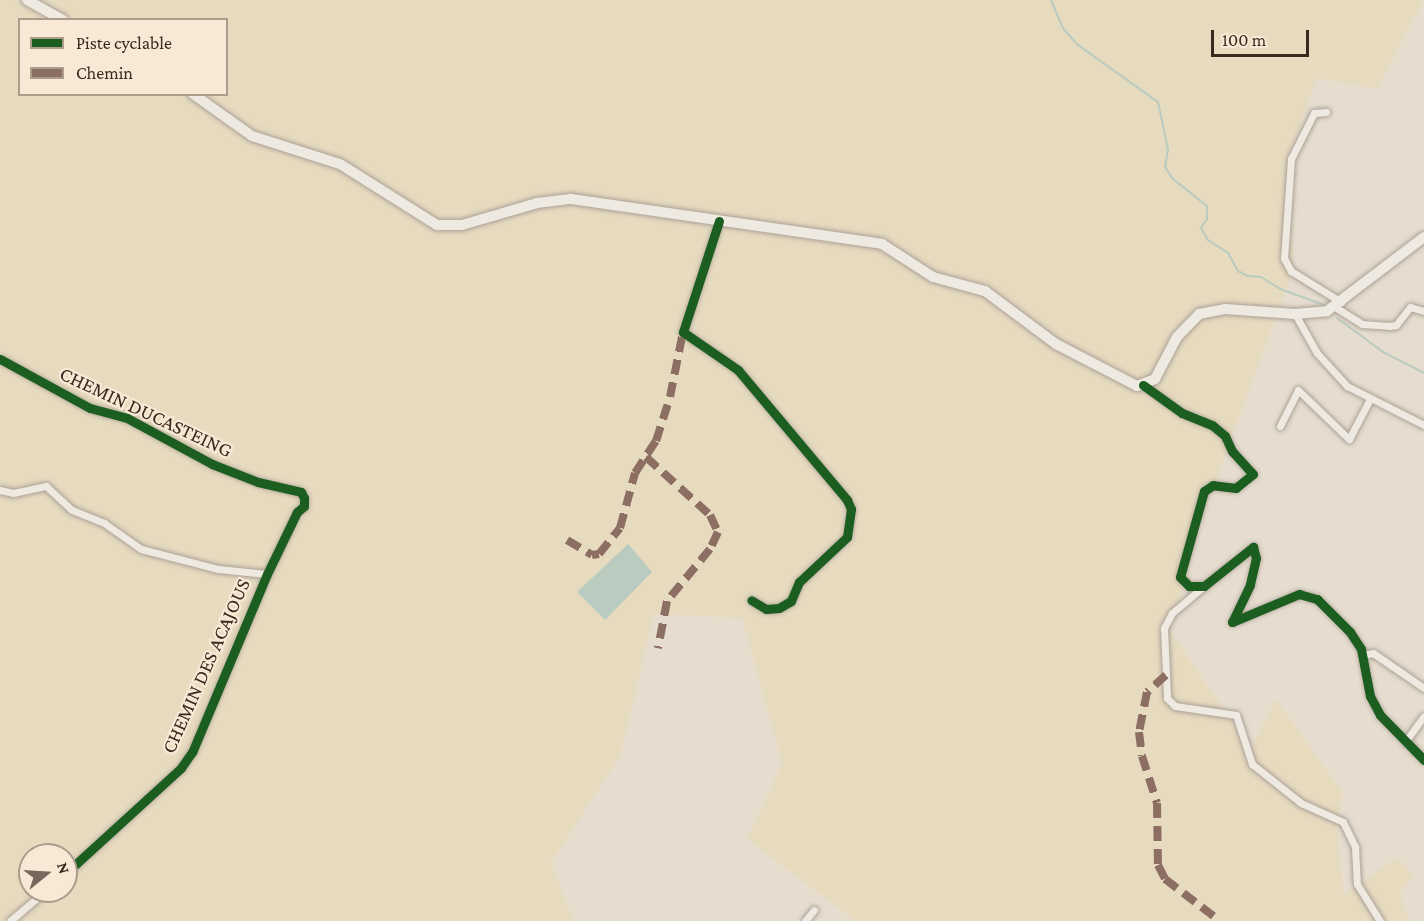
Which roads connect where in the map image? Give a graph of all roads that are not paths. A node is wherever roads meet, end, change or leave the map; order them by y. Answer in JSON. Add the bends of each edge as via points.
{"nodes":[{"id":1,"x":27,"y":0,"type":"edge"},
{"id":2,"x":59,"y":18,"type":"edge"},
{"id":3,"x":196,"y":96,"type":"edge"},
{"id":4,"x":1326,"y":112,"type":"dead end"},
{"id":5,"x":719,"y":221,"type":"junction"},
{"id":6,"x":1424,"y":237,"type":"edge"},
{"id":7,"x":1338,"y":305,"type":"junction"},
{"id":8,"x":1424,"y":311,"type":"edge"},
{"id":9,"x":1295,"y":314,"type":"junction"},
{"id":10,"x":0,"y":359,"type":"edge"},
{"id":11,"x":1143,"y":385,"type":"junction"},
{"id":12,"x":1370,"y":399,"type":"junction"},
{"id":13,"x":1424,"y":425,"type":"edge"},
{"id":14,"x":1280,"y":426,"type":"dead end"},
{"id":15,"x":0,"y":490,"type":"edge"},
{"id":16,"x":304,"y":506,"type":"joint"},
{"id":17,"x":267,"y":574,"type":"junction"},
{"id":18,"x":1204,"y":586,"type":"junction"},
{"id":19,"x":751,"y":600,"type":"dead end"},
{"id":20,"x":1362,"y":655,"type":"junction"},
{"id":21,"x":1424,"y":688,"type":"edge"},
{"id":22,"x":1424,"y":716,"type":"edge"},
{"id":23,"x":1405,"y":742,"type":"junction"},
{"id":24,"x":1424,"y":760,"type":"edge"},
{"id":25,"x":78,"y":862,"type":"edge"},
{"id":26,"x":31,"y":903,"type":"edge"},
{"id":27,"x":814,"y":910,"type":"dead end"},
{"id":28,"x":11,"y":920,"type":"edge"},
{"id":29,"x":805,"y":921,"type":"edge"},
{"id":30,"x":1380,"y":921,"type":"edge"}],
"edges":[{"from":1,"to":2,"type":"main road"},
{"from":3,"to":5,"type":"main road","via":[[252,136],[340,164],[437,225],[462,225],[559,199]]},
{"from":4,"to":7,"type":"street","via":[[1314,113],[1292,159],[1284,258],[1291,271]]},
{"from":5,"to":11,"type":"main road","via":[[882,244],[933,277],[985,291],[1056,344],[1129,384]]},
{"from":5,"to":19,"type":"street","via":[[683,332],[738,370],[851,509],[847,537],[798,582],[791,601],[779,608],[766,609]]},
{"from":6,"to":7,"type":"main road"},
{"from":7,"to":8,"type":"street","via":[[1362,324],[1389,327],[1396,325],[1410,307]]},
{"from":7,"to":9,"type":"main road","via":[[1320,313]]},
{"from":9,"to":11,"type":"main road","via":[[1225,309],[1199,314],[1177,338],[1155,379]]},
{"from":9,"to":12,"type":"street","via":[[1317,353],[1347,386]]},
{"from":10,"to":16,"type":"street","name":"CHEMIN DUCASTEING","via":[[90,408],[127,418],[212,464],[258,482],[301,492]]},
{"from":11,"to":18,"type":"street","via":[[1182,413],[1212,425],[1226,436],[1232,452],[1253,474],[1236,488],[1213,485],[1204,490],[1180,568],[1180,577],[1189,586]]},
{"from":12,"to":13,"type":"street"},
{"from":12,"to":14,"type":"street","via":[[1349,439],[1298,390]]},
{"from":15,"to":17,"type":"street","via":[[13,493],[46,486],[72,510],[104,523],[141,549],[218,569]]},
{"from":16,"to":17,"type":"street","name":"CHEMIN DES ACAJOUS","via":[[297,512]]},
{"from":17,"to":25,"type":"street","name":"CHEMIN DES ACAJOUS","via":[[192,752],[172,776]]},
{"from":18,"to":20,"type":"street","via":[[1253,547],[1256,558],[1250,585],[1232,622],[1306,594],[1329,608],[1350,632]]},
{"from":18,"to":30,"type":"street","via":[[1172,613],[1164,628],[1167,698],[1175,706],[1236,715],[1252,764],[1301,803],[1342,822],[1353,839],[1357,884]]},
{"from":20,"to":21,"type":"street","via":[[1373,653]]},
{"from":20,"to":23,"type":"street","via":[[1370,696],[1380,715]]},
{"from":22,"to":23,"type":"street"},
{"from":23,"to":24,"type":"street"},
{"from":26,"to":28,"type":"street"},
{"from":27,"to":29,"type":"street"}]}
